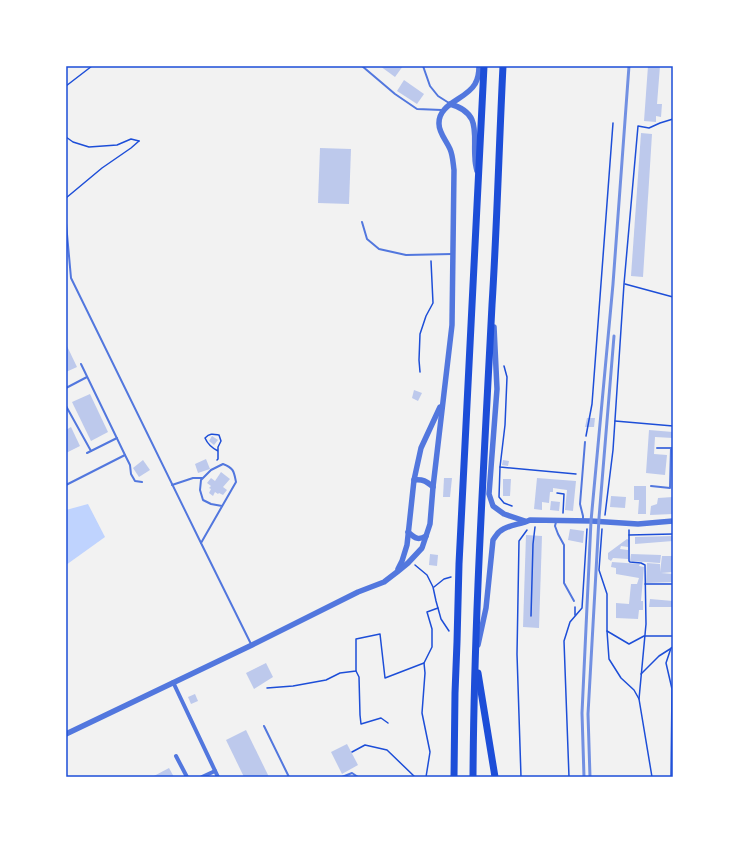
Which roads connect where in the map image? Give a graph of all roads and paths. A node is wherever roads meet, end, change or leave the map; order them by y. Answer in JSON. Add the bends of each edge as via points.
{"nodes":[{"id":1,"x":92,"y":66,"type":"edge"},
{"id":2,"x":362,"y":66,"type":"edge"},
{"id":3,"x":423,"y":66,"type":"edge"},
{"id":4,"x":479,"y":66,"type":"edge"},
{"id":5,"x":484,"y":66,"type":"edge"},
{"id":6,"x":503,"y":66,"type":"edge"},
{"id":7,"x":66,"y":86,"type":"edge"},
{"id":8,"x":450,"y":104,"type":"junction"},
{"id":9,"x":443,"y":110,"type":"junction"},
{"id":10,"x":673,"y":120,"type":"edge"},
{"id":11,"x":613,"y":123,"type":"dead end"},
{"id":12,"x":66,"y":137,"type":"edge"},
{"id":13,"x":131,"y":148,"type":"junction"},
{"id":14,"x":133,"y":151,"type":"dead end"},
{"id":15,"x":478,"y":178,"type":"junction"},
{"id":16,"x":66,"y":198,"type":"edge"},
{"id":17,"x":362,"y":222,"type":"dead end"},
{"id":18,"x":66,"y":223,"type":"edge"},
{"id":19,"x":453,"y":254,"type":"junction"},
{"id":20,"x":431,"y":255,"type":"junction"},
{"id":21,"x":624,"y":284,"type":"junction"},
{"id":22,"x":673,"y":297,"type":"edge"},
{"id":23,"x":492,"y":305,"type":"junction"},
{"id":24,"x":81,"y":364,"type":"dead end"},
{"id":25,"x":504,"y":365,"type":"dead end"},
{"id":26,"x":420,"y":372,"type":"dead end"},
{"id":27,"x":87,"y":377,"type":"junction"},
{"id":28,"x":66,"y":388,"type":"edge"},
{"id":29,"x":443,"y":401,"type":"junction"},
{"id":30,"x":66,"y":406,"type":"edge"},
{"id":31,"x":615,"y":421,"type":"junction"},
{"id":32,"x":673,"y":426,"type":"edge"},
{"id":33,"x":117,"y":438,"type":"junction"},
{"id":34,"x":585,"y":442,"type":"joint"},
{"id":35,"x":657,"y":448,"type":"dead end"},
{"id":36,"x":672,"y":448,"type":"edge"},
{"id":37,"x":91,"y":451,"type":"junction"},
{"id":38,"x":218,"y":451,"type":"junction"},
{"id":39,"x":87,"y":453,"type":"dead end"},
{"id":40,"x":126,"y":455,"type":"junction"},
{"id":41,"x":500,"y":467,"type":"junction"},
{"id":42,"x":215,"y":468,"type":"junction"},
{"id":43,"x":582,"y":474,"type":"junction"},
{"id":44,"x":203,"y":478,"type":"junction"},
{"id":45,"x":414,"y":480,"type":"junction"},
{"id":46,"x":142,"y":482,"type":"dead end"},
{"id":47,"x":66,"y":485,"type":"edge"},
{"id":48,"x":172,"y":485,"type":"junction"},
{"id":49,"x":651,"y":486,"type":"dead end"},
{"id":50,"x":433,"y":487,"type":"junction"},
{"id":51,"x":557,"y":493,"type":"dead end"},
{"id":52,"x":222,"y":506,"type":"junction"},
{"id":53,"x":512,"y":506,"type":"dead end"},
{"id":54,"x":563,"y":515,"type":"dead end"},
{"id":55,"x":604,"y":518,"type":"dead end"},
{"id":56,"x":556,"y":520,"type":"junction"},
{"id":57,"x":585,"y":521,"type":"junction"},
{"id":58,"x":673,"y":521,"type":"edge"},
{"id":59,"x":528,"y":523,"type":"junction"},
{"id":60,"x":629,"y":526,"type":"dead end"},
{"id":61,"x":602,"y":527,"type":"dead end"},
{"id":62,"x":408,"y":532,"type":"junction"},
{"id":63,"x":673,"y":534,"type":"edge"},
{"id":64,"x":629,"y":535,"type":"junction"},
{"id":65,"x":426,"y":536,"type":"junction"},
{"id":66,"x":201,"y":543,"type":"junction"},
{"id":67,"x":411,"y":560,"type":"junction"},
{"id":68,"x":397,"y":572,"type":"junction"},
{"id":69,"x":451,"y":577,"type":"dead end"},
{"id":70,"x":645,"y":584,"type":"junction"},
{"id":71,"x":673,"y":584,"type":"edge"},
{"id":72,"x":434,"y":587,"type":"junction"},
{"id":73,"x":574,"y":601,"type":"joint"},
{"id":74,"x":438,"y":608,"type":"junction"},
{"id":75,"x":531,"y":616,"type":"dead end"},
{"id":76,"x":575,"y":616,"type":"junction"},
{"id":77,"x":607,"y":631,"type":"junction"},
{"id":78,"x":644,"y":636,"type":"junction"},
{"id":79,"x":673,"y":636,"type":"edge"},
{"id":80,"x":457,"y":642,"type":"junction"},
{"id":81,"x":252,"y":645,"type":"junction"},
{"id":82,"x":672,"y":648,"type":"edge"},
{"id":83,"x":475,"y":657,"type":"junction"},
{"id":84,"x":424,"y":663,"type":"junction"},
{"id":85,"x":356,"y":671,"type":"junction"},
{"id":86,"x":642,"y":674,"type":"junction"},
{"id":87,"x":173,"y":682,"type":"junction"},
{"id":88,"x":267,"y":688,"type":"dead end"},
{"id":89,"x":639,"y":698,"type":"junction"},
{"id":90,"x":388,"y":723,"type":"dead end"},
{"id":91,"x":264,"y":726,"type":"dead end"},
{"id":92,"x":66,"y":734,"type":"edge"},
{"id":93,"x":352,"y":752,"type":"dead end"},
{"id":94,"x":176,"y":756,"type":"dead end"},
{"id":95,"x":215,"y":770,"type":"junction"},
{"id":96,"x":187,"y":777,"type":"edge"},
{"id":97,"x":202,"y":777,"type":"edge"},
{"id":98,"x":218,"y":777,"type":"edge"},
{"id":99,"x":289,"y":777,"type":"edge"},
{"id":100,"x":342,"y":777,"type":"edge"},
{"id":101,"x":358,"y":777,"type":"edge"},
{"id":102,"x":415,"y":777,"type":"edge"},
{"id":103,"x":426,"y":777,"type":"edge"},
{"id":104,"x":454,"y":777,"type":"edge"},
{"id":105,"x":473,"y":777,"type":"edge"},
{"id":106,"x":495,"y":777,"type":"edge"},
{"id":107,"x":521,"y":777,"type":"edge"},
{"id":108,"x":569,"y":777,"type":"edge"},
{"id":109,"x":652,"y":777,"type":"edge"},
{"id":110,"x":671,"y":777,"type":"edge"}],
"edges":[{"from":1,"to":7,"type":"path"},
{"from":2,"to":9,"type":"lane","via":[[417,109]]},
{"from":3,"to":8,"type":"lane","via":[[430,86],[438,96]]},
{"from":4,"to":8,"type":"street","via":[[475,84],[468,93]]},
{"from":5,"to":15,"type":"highway"},
{"from":6,"to":23,"type":"highway"},
{"from":8,"to":9,"type":"street"},
{"from":8,"to":15,"type":"street","via":[[469,114],[473,122]]},
{"from":9,"to":19,"type":"street","via":[[438,122],[453,158],[454,170]]},
{"from":10,"to":21,"type":"path","via":[[649,128],[638,126]]},
{"from":11,"to":34,"type":"path","via":[[592,404]]},
{"from":12,"to":13,"type":"path","via":[[89,147],[117,145],[131,139],[139,141]]},
{"from":13,"to":14,"type":"path"},
{"from":13,"to":16,"type":"path"},
{"from":15,"to":80,"type":"highway"},
{"from":17,"to":20,"type":"lane","via":[[367,239],[379,249],[406,255]]},
{"from":18,"to":48,"type":"lane","via":[[71,278]]},
{"from":19,"to":20,"type":"lane"},
{"from":19,"to":29,"type":"street","via":[[452,325]]},
{"from":20,"to":26,"type":"path","via":[[432,303],[420,334]]},
{"from":21,"to":22,"type":"path"},
{"from":21,"to":31,"type":"path"},
{"from":23,"to":59,"type":"street","via":[[497,389],[489,494],[493,506],[504,514]]},
{"from":23,"to":83,"type":"highway"},
{"from":24,"to":27,"type":"lane"},
{"from":25,"to":41,"type":"path","via":[[507,377]]},
{"from":27,"to":28,"type":"lane"},
{"from":27,"to":33,"type":"lane"},
{"from":29,"to":45,"type":"street","via":[[421,448]]},
{"from":29,"to":50,"type":"street"},
{"from":30,"to":37,"type":"lane"},
{"from":31,"to":32,"type":"path"},
{"from":31,"to":55,"type":"path"},
{"from":33,"to":37,"type":"lane"},
{"from":33,"to":40,"type":"lane"},
{"from":34,"to":43,"type":"lane"},
{"from":35,"to":36,"type":"lane"},
{"from":36,"to":49,"type":"lane","via":[[670,488]]},
{"from":37,"to":39,"type":"lane"},
{"from":38,"to":38,"type":"path","via":[[220,436],[210,434],[205,438],[207,443]]},
{"from":38,"to":42,"type":"path"},
{"from":40,"to":46,"type":"lane","via":[[130,474],[135,481]]},
{"from":40,"to":47,"type":"lane"},
{"from":41,"to":43,"type":"path"},
{"from":41,"to":53,"type":"path","via":[[499,497],[504,503]]},
{"from":42,"to":44,"type":"lane"},
{"from":42,"to":52,"type":"lane","via":[[223,464],[229,466],[236,482]]},
{"from":43,"to":57,"type":"lane","via":[[580,504]]},
{"from":44,"to":48,"type":"lane","via":[[193,478]]},
{"from":44,"to":52,"type":"lane","via":[[200,490],[203,500]]},
{"from":45,"to":50,"type":"street","via":[[421,479]]},
{"from":45,"to":62,"type":"street"},
{"from":48,"to":66,"type":"lane"},
{"from":50,"to":65,"type":"street","via":[[430,524]]},
{"from":51,"to":54,"type":"path","via":[[564,494]]},
{"from":52,"to":66,"type":"lane"},
{"from":56,"to":57,"type":"street"},
{"from":56,"to":59,"type":"street"},
{"from":56,"to":73,"type":"lane","via":[[555,526],[564,545],[564,583]]},
{"from":57,"to":58,"type":"street","via":[[638,524]]},
{"from":57,"to":76,"type":"path","via":[[582,608]]},
{"from":59,"to":75,"type":"path","via":[[535,527]]},
{"from":59,"to":83,"type":"street","via":[[512,525],[498,532],[493,540],[486,608]]},
{"from":59,"to":107,"type":"path","via":[[519,541],[517,654]]},
{"from":60,"to":64,"type":"path"},
{"from":61,"to":77,"type":"path","via":[[599,570],[607,594]]},
{"from":62,"to":65,"type":"street","via":[[416,538],[422,539]]},
{"from":62,"to":68,"type":"street","via":[[407,545]]},
{"from":63,"to":64,"type":"path"},
{"from":64,"to":70,"type":"path","via":[[629,561],[645,565]]},
{"from":65,"to":67,"type":"street","via":[[422,548]]},
{"from":66,"to":81,"type":"lane"},
{"from":67,"to":68,"type":"street"},
{"from":67,"to":72,"type":"path"},
{"from":68,"to":81,"type":"street","via":[[384,582],[358,592]]},
{"from":69,"to":72,"type":"path"},
{"from":70,"to":71,"type":"path"},
{"from":70,"to":78,"type":"path"},
{"from":72,"to":74,"type":"path"},
{"from":73,"to":76,"type":"path"},
{"from":74,"to":80,"type":"path","via":[[441,618]]},
{"from":74,"to":84,"type":"path","via":[[427,612],[432,629],[432,647]]},
{"from":76,"to":108,"type":"path","via":[[570,622],[564,641]]},
{"from":77,"to":78,"type":"path","via":[[629,644]]},
{"from":77,"to":89,"type":"path","via":[[609,659],[621,678]]},
{"from":78,"to":79,"type":"path"},
{"from":78,"to":86,"type":"path"},
{"from":80,"to":104,"type":"highway"},
{"from":81,"to":87,"type":"street"},
{"from":82,"to":86,"type":"path","via":[[659,656]]},
{"from":82,"to":110,"type":"path","via":[[666,663],[672,689]]},
{"from":83,"to":105,"type":"highway"},
{"from":83,"to":106,"type":"highway"},
{"from":84,"to":85,"type":"path","via":[[384,678],[380,634],[356,639]]},
{"from":84,"to":103,"type":"path","via":[[422,713],[430,752]]},
{"from":85,"to":88,"type":"path","via":[[340,673],[326,680]]},
{"from":85,"to":90,"type":"path","via":[[359,677],[361,724],[381,718]]},
{"from":86,"to":89,"type":"path"},
{"from":87,"to":92,"type":"street"},
{"from":87,"to":95,"type":"street"},
{"from":89,"to":109,"type":"path"},
{"from":91,"to":99,"type":"lane"},
{"from":93,"to":102,"type":"path","via":[[365,745],[387,750]]},
{"from":94,"to":96,"type":"street"},
{"from":95,"to":97,"type":"street"},
{"from":95,"to":98,"type":"street"},
{"from":100,"to":101,"type":"lane","via":[[352,773]]}]}
